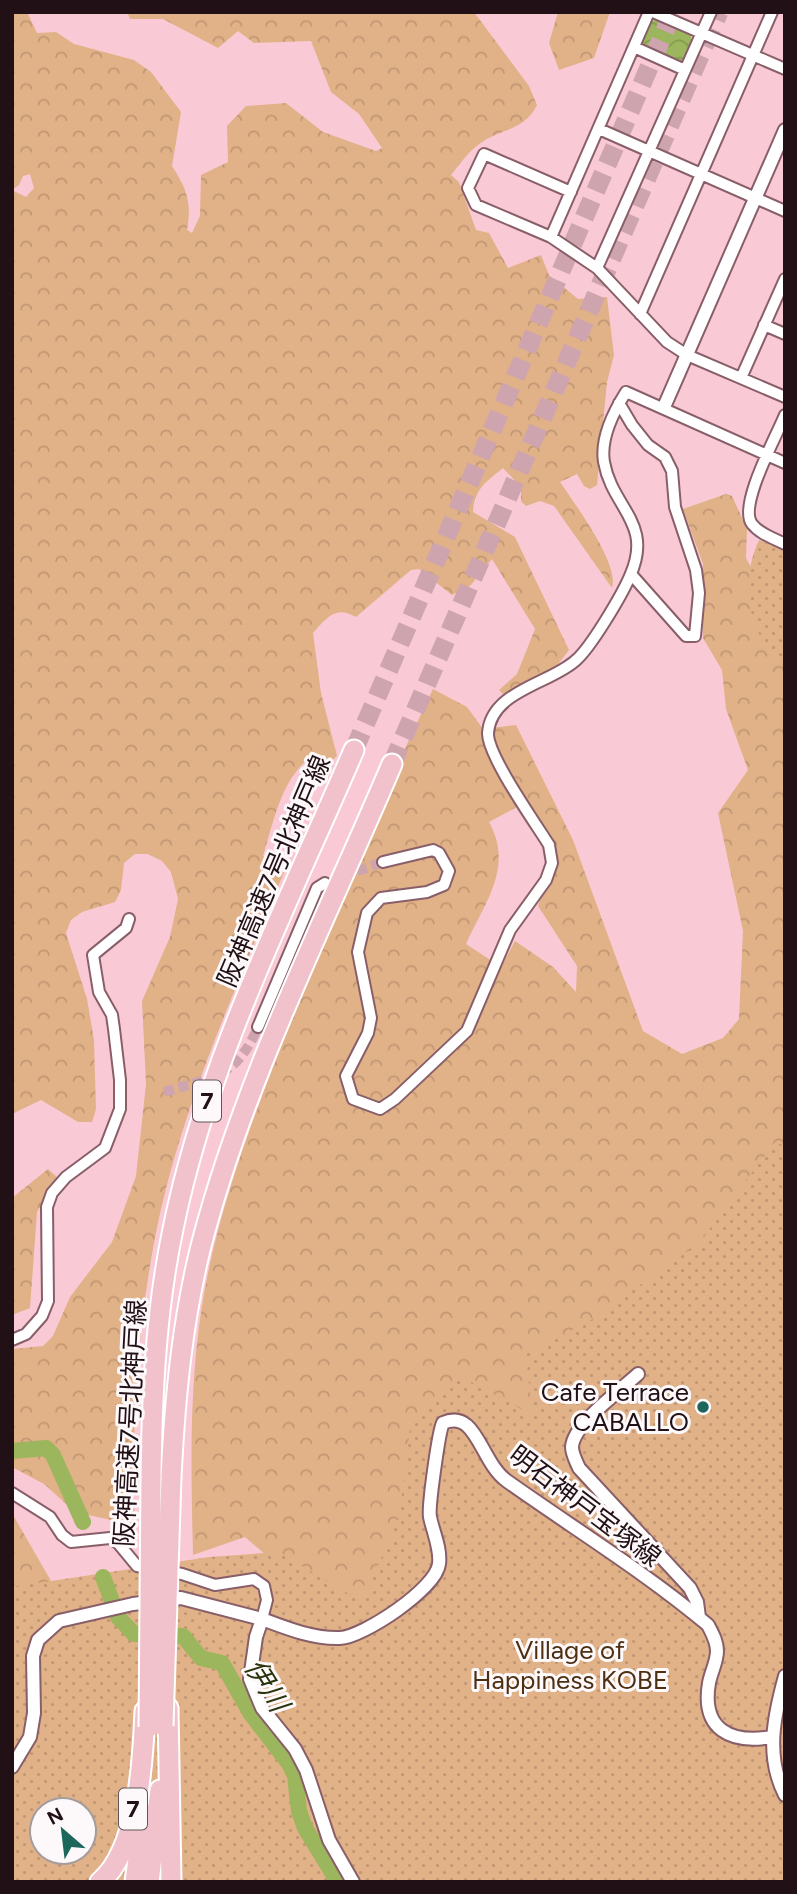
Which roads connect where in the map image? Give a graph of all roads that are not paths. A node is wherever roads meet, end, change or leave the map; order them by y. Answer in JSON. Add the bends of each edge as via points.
{"nodes":[{"id":1,"x":651,"y":12,"type":"edge"},
{"id":2,"x":711,"y":12,"type":"edge"},
{"id":3,"x":772,"y":12,"type":"edge"},
{"id":4,"x":702,"y":33,"type":"junction"},
{"id":5,"x":634,"y":47,"type":"junction"},
{"id":6,"x":753,"y":56,"type":"junction"},
{"id":7,"x":785,"y":69,"type":"edge"},
{"id":8,"x":685,"y":70,"type":"junction"},
{"id":9,"x":599,"y":129,"type":"junction"},
{"id":10,"x":785,"y":130,"type":"edge"},
{"id":11,"x":649,"y":151,"type":"junction"},
{"id":12,"x":701,"y":174,"type":"junction"},
{"id":13,"x":571,"y":192,"type":"junction"},
{"id":14,"x":755,"y":199,"type":"junction"},
{"id":15,"x":785,"y":211,"type":"edge"},
{"id":16,"x":551,"y":237,"type":"junction"},
{"id":17,"x":597,"y":268,"type":"junction"},
{"id":18,"x":785,"y":279,"type":"edge"},
{"id":19,"x":640,"y":314,"type":"junction"},
{"id":20,"x":764,"y":325,"type":"junction"},
{"id":21,"x":785,"y":334,"type":"edge"},
{"id":22,"x":687,"y":355,"type":"junction"},
{"id":23,"x":741,"y":378,"type":"junction"},
{"id":24,"x":785,"y":397,"type":"edge"},
{"id":25,"x":619,"y":403,"type":"junction"},
{"id":26,"x":664,"y":407,"type":"junction"},
{"id":27,"x":785,"y":415,"type":"edge"},
{"id":28,"x":768,"y":455,"type":"junction"},
{"id":29,"x":785,"y":463,"type":"edge"},
{"id":30,"x":785,"y":544,"type":"edge"},
{"id":31,"x":631,"y":574,"type":"junction"},
{"id":32,"x":354,"y":750,"type":"tunnel mouth"},
{"id":33,"x":392,"y":764,"type":"tunnel mouth"},
{"id":34,"x":383,"y":862,"type":"tunnel mouth"},
{"id":35,"x":325,"y":883,"type":"dead end"},
{"id":36,"x":129,"y":919,"type":"dead end"},
{"id":37,"x":258,"y":1027,"type":"tunnel mouth"},
{"id":38,"x":12,"y":1340,"type":"edge"},
{"id":39,"x":638,"y":1374,"type":"dead end"},
{"id":40,"x":12,"y":1493,"type":"edge"},
{"id":41,"x":699,"y":1617,"type":"junction"},
{"id":42,"x":262,"y":1619,"type":"junction"},
{"id":43,"x":785,"y":1676,"type":"edge"},
{"id":44,"x":157,"y":1727,"type":"junction"},
{"id":45,"x":772,"y":1737,"type":"junction"},
{"id":46,"x":12,"y":1767,"type":"edge"},
{"id":47,"x":785,"y":1795,"type":"edge"},
{"id":48,"x":100,"y":1882,"type":"edge"},
{"id":49,"x":135,"y":1882,"type":"edge"},
{"id":50,"x":149,"y":1882,"type":"edge"},
{"id":51,"x":171,"y":1882,"type":"edge"},
{"id":52,"x":353,"y":1882,"type":"edge"}],
"edges":[{"from":1,"to":4,"type":"street"},
{"from":1,"to":5,"type":"street"},
{"from":2,"to":4,"type":"street"},
{"from":3,"to":6,"type":"street"},
{"from":4,"to":6,"type":"street"},
{"from":4,"to":8,"type":"street"},
{"from":5,"to":8,"type":"street"},
{"from":5,"to":9,"type":"street"},
{"from":6,"to":7,"type":"street"},
{"from":6,"to":12,"type":"street"},
{"from":8,"to":11,"type":"street"},
{"from":9,"to":11,"type":"street"},
{"from":9,"to":13,"type":"street"},
{"from":10,"to":14,"type":"street"},
{"from":11,"to":12,"type":"street"},
{"from":11,"to":17,"type":"street"},
{"from":12,"to":14,"type":"street"},
{"from":12,"to":19,"type":"street"},
{"from":13,"to":16,"type":"street"},
{"from":13,"to":16,"type":"street","via":[[484,154],[468,188],[477,205]]},
{"from":14,"to":15,"type":"street"},
{"from":14,"to":22,"type":"street"},
{"from":16,"to":17,"type":"street"},
{"from":17,"to":19,"type":"street"},
{"from":18,"to":20,"type":"street"},
{"from":19,"to":22,"type":"street"},
{"from":20,"to":21,"type":"street"},
{"from":20,"to":23,"type":"street"},
{"from":22,"to":23,"type":"street"},
{"from":22,"to":26,"type":"street"},
{"from":23,"to":24,"type":"street"},
{"from":25,"to":26,"type":"street","via":[[626,392]]},
{"from":25,"to":31,"type":"street","via":[[607,429],[604,461],[633,519],[639,545]]},
{"from":25,"to":31,"type":"street","via":[[672,471],[675,508],[696,570],[695,636],[686,636]]},
{"from":26,"to":28,"type":"street"},
{"from":27,"to":28,"type":"street"},
{"from":28,"to":29,"type":"street"},
{"from":28,"to":30,"type":"street","via":[[747,504],[750,522]]},
{"from":31,"to":34,"type":"street","via":[[576,661],[508,700],[493,715],[488,735],[495,756],[550,845],[552,863],[546,880],[510,930],[467,1031],[380,1109],[353,1099],[346,1076],[371,1018],[358,952],[367,913],[381,898],[427,892],[444,885],[449,876],[446,863],[433,850]]},
{"from":32,"to":44,"type":"highway","name":"阪神高速7号北神戸線","number":"7","bridge":true,"via":[[238,1021],[192,1151],[172,1230],[154,1374],[150,1618]]},
{"from":33,"to":44,"type":"highway","name":"阪神高速7号北神戸線","number":"7","bridge":true,"via":[[253,1088],[212,1204],[178,1375],[166,1657]]},
{"from":35,"to":37,"type":"street","via":[[317,888]]},
{"from":36,"to":38,"type":"street","via":[[126,928],[93,955],[99,992],[112,1015],[120,1110],[105,1148],[52,1193],[47,1207],[48,1301],[26,1334]]},
{"from":39,"to":41,"type":"street","via":[[581,1426],[572,1446],[573,1456],[690,1588]]},
{"from":40,"to":42,"type":"street","via":[[50,1517],[71,1542],[110,1538],[137,1566],[215,1585],[254,1578],[264,1586]]},
{"from":41,"to":42,"type":"street","name":"明石神戸宝塚線","via":[[497,1474],[470,1426],[451,1420],[443,1423],[437,1438],[438,1463],[429,1507],[439,1563],[429,1584],[344,1638],[326,1638]]},
{"from":41,"to":45,"type":"street","name":"明石神戸宝塚線","via":[[708,1625],[717,1647],[708,1690],[709,1713],[731,1737]]},
{"from":42,"to":46,"type":"street","via":[[181,1598],[59,1621],[38,1640],[33,1656],[30,1737]]},
{"from":42,"to":52,"type":"street","via":[[250,1679],[262,1708],[306,1770],[329,1840]]},
{"from":43,"to":45,"type":"street"},
{"from":44,"to":48,"type":"highway","number":"7","via":[[129,1832],[119,1859]]},
{"from":44,"to":49,"type":"highway","name":"阪神高速7号北神戸線","number":"7"},
{"from":44,"to":50,"type":"highway","name":"阪神高速7号北神戸線","number":"7","via":[[158,1818]]},
{"from":44,"to":51,"type":"highway","number":"7"},
{"from":45,"to":47,"type":"street","via":[[775,1768]]}]}
